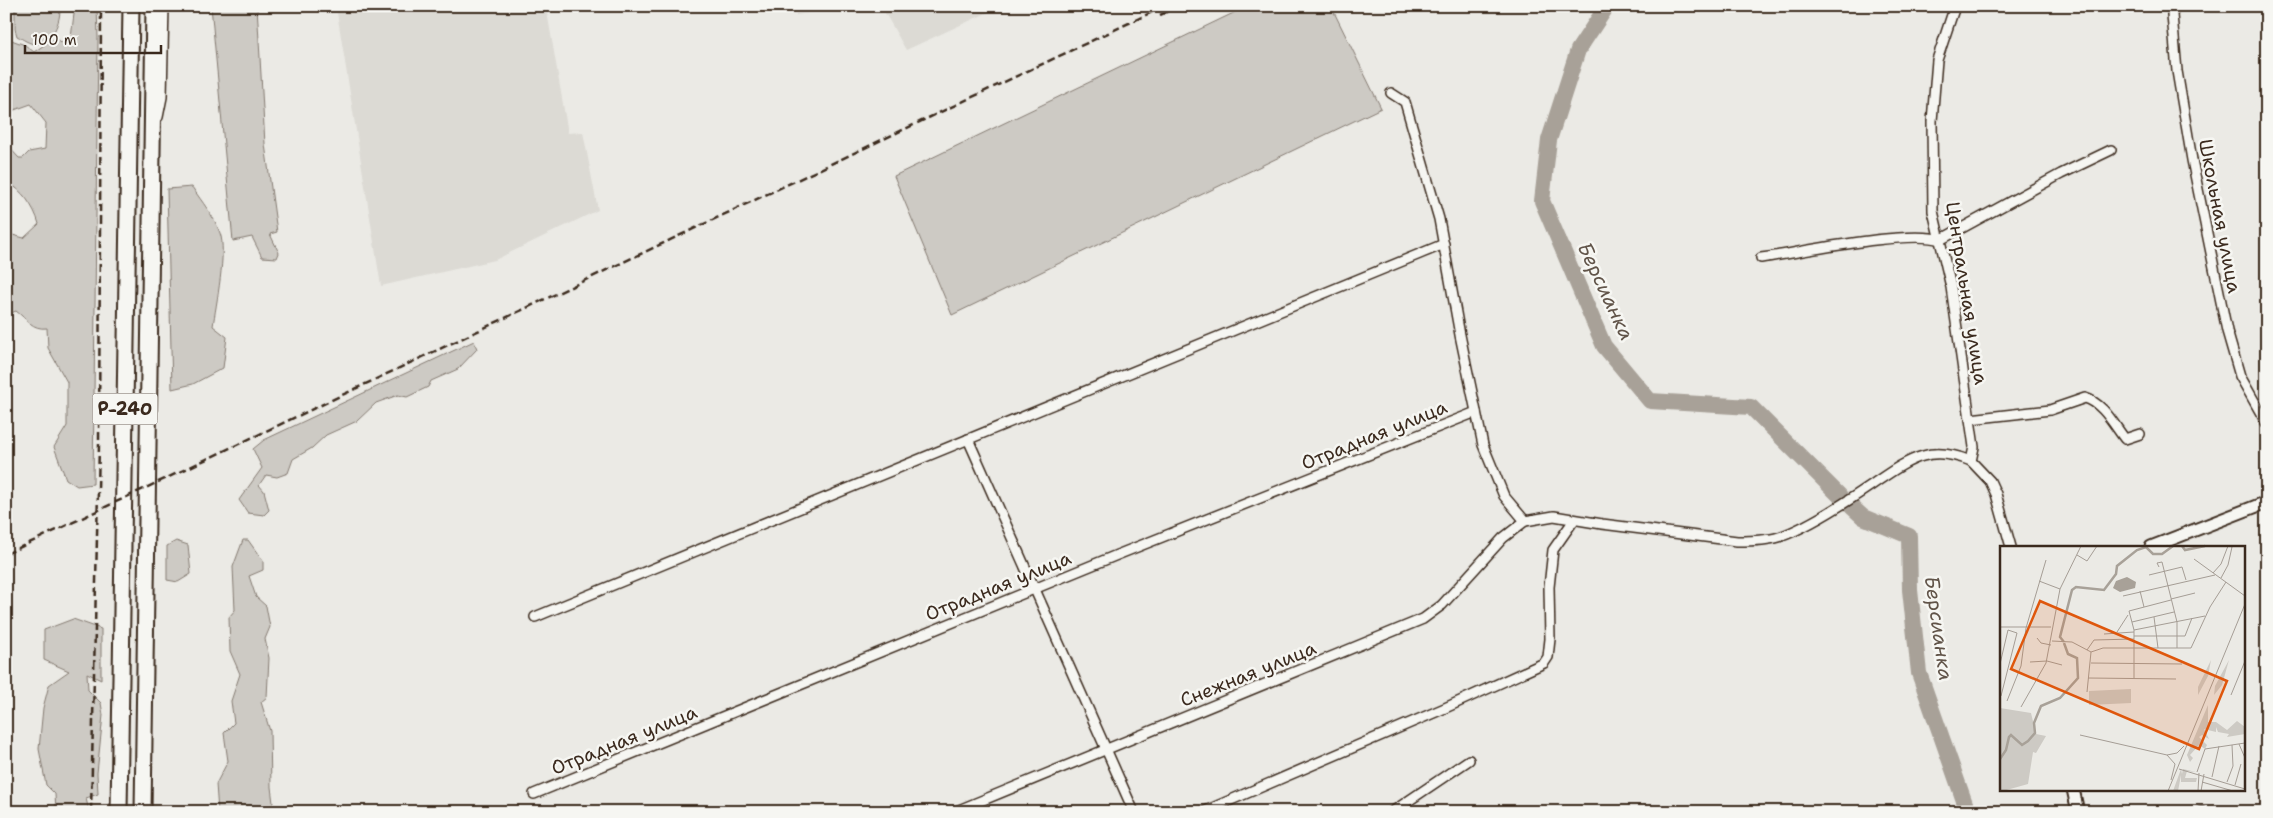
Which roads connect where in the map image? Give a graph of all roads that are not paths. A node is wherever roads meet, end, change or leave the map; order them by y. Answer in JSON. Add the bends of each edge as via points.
{"nodes":[{"id":1,"x":126,"y":6,"type":"edge"},
{"id":2,"x":131,"y":6,"type":"edge"},
{"id":3,"x":154,"y":6,"type":"edge"},
{"id":4,"x":164,"y":6,"type":"edge"},
{"id":5,"x":1955,"y":6,"type":"edge"},
{"id":6,"x":2174,"y":6,"type":"edge"},
{"id":7,"x":131,"y":54,"type":"junction"},
{"id":8,"x":1391,"y":93,"type":"dead end"},
{"id":9,"x":152,"y":139,"type":"junction"},
{"id":10,"x":2111,"y":150,"type":"dead end"},
{"id":11,"x":1940,"y":240,"type":"junction"},
{"id":12,"x":1444,"y":244,"type":"junction"},
{"id":13,"x":1761,"y":258,"type":"dead end"},
{"id":14,"x":1476,"y":412,"type":"junction"},
{"id":15,"x":1970,"y":419,"type":"junction"},
{"id":16,"x":2267,"y":424,"type":"edge"},
{"id":17,"x":2140,"y":434,"type":"dead end"},
{"id":18,"x":968,"y":439,"type":"junction"},
{"id":19,"x":1972,"y":461,"type":"junction"},
{"id":20,"x":2267,"y":502,"type":"edge"},
{"id":21,"x":1574,"y":520,"type":"junction"},
{"id":22,"x":1525,"y":521,"type":"junction"},
{"id":23,"x":2011,"y":546,"type":"edge"},
{"id":24,"x":2154,"y":546,"type":"edge"},
{"id":25,"x":1034,"y":589,"type":"junction"},
{"id":26,"x":535,"y":617,"type":"dead end"},
{"id":27,"x":1108,"y":750,"type":"junction"},
{"id":28,"x":1469,"y":760,"type":"dead end"},
{"id":29,"x":2073,"y":790,"type":"edge"},
{"id":30,"x":534,"y":794,"type":"dead end"},
{"id":31,"x":119,"y":812,"type":"edge"},
{"id":32,"x":143,"y":812,"type":"edge"},
{"id":33,"x":954,"y":812,"type":"edge"},
{"id":34,"x":1134,"y":812,"type":"edge"},
{"id":35,"x":1203,"y":812,"type":"edge"},
{"id":36,"x":1392,"y":812,"type":"edge"},
{"id":37,"x":2078,"y":812,"type":"edge"}],
"edges":[{"from":1,"to":7,"type":"street"},
{"from":2,"to":7,"type":"highway","number":"Р-240"},
{"from":3,"to":9,"type":"highway","number":"Р-240"},
{"from":4,"to":9,"type":"street","via":[[162,97]]},
{"from":5,"to":11,"type":"street","name":"Центральная улица","via":[[1937,60],[1932,121],[1933,211]]},
{"from":6,"to":16,"type":"street","name":"Школьная улица","via":[[2177,71],[2227,331],[2240,376]]},
{"from":7,"to":31,"type":"highway","number":"Р-240"},
{"from":8,"to":12,"type":"street","via":[[1405,102]]},
{"from":9,"to":32,"type":"highway","number":"Р-240"},
{"from":10,"to":11,"type":"street"},
{"from":11,"to":13,"type":"street","via":[[1920,236]]},
{"from":11,"to":15,"type":"street","name":"Центральная улица","via":[[1951,287]]},
{"from":12,"to":14,"type":"street"},
{"from":12,"to":18,"type":"street"},
{"from":14,"to":22,"type":"street","via":[[1483,445],[1504,496]]},
{"from":14,"to":25,"type":"street","name":"Отрадная улица"},
{"from":15,"to":17,"type":"street","via":[[2050,410],[2085,398],[2096,403],[2125,439]]},
{"from":15,"to":19,"type":"street","name":"Центральная улица","via":[[1974,447]]},
{"from":18,"to":25,"type":"street"},
{"from":18,"to":26,"type":"street"},
{"from":19,"to":21,"type":"street","via":[[1955,455],[1922,456],[1794,530],[1760,541],[1737,541]]},
{"from":19,"to":23,"type":"street","via":[[1990,481],[1996,494]]},
{"from":20,"to":24,"type":"street"},
{"from":21,"to":22,"type":"street","via":[[1554,516]]},
{"from":21,"to":35,"type":"street","via":[[1553,550],[1549,587],[1550,639],[1548,658],[1544,663]]},
{"from":22,"to":27,"type":"street","name":"Снежная улица","via":[[1503,538],[1442,605],[1423,619]]},
{"from":25,"to":27,"type":"street"},
{"from":25,"to":30,"type":"street","name":"Отрадная улица"},
{"from":27,"to":33,"type":"street","name":"Снежная улица"},
{"from":27,"to":34,"type":"street"},
{"from":28,"to":36,"type":"street"},
{"from":29,"to":37,"type":"street"}]}
